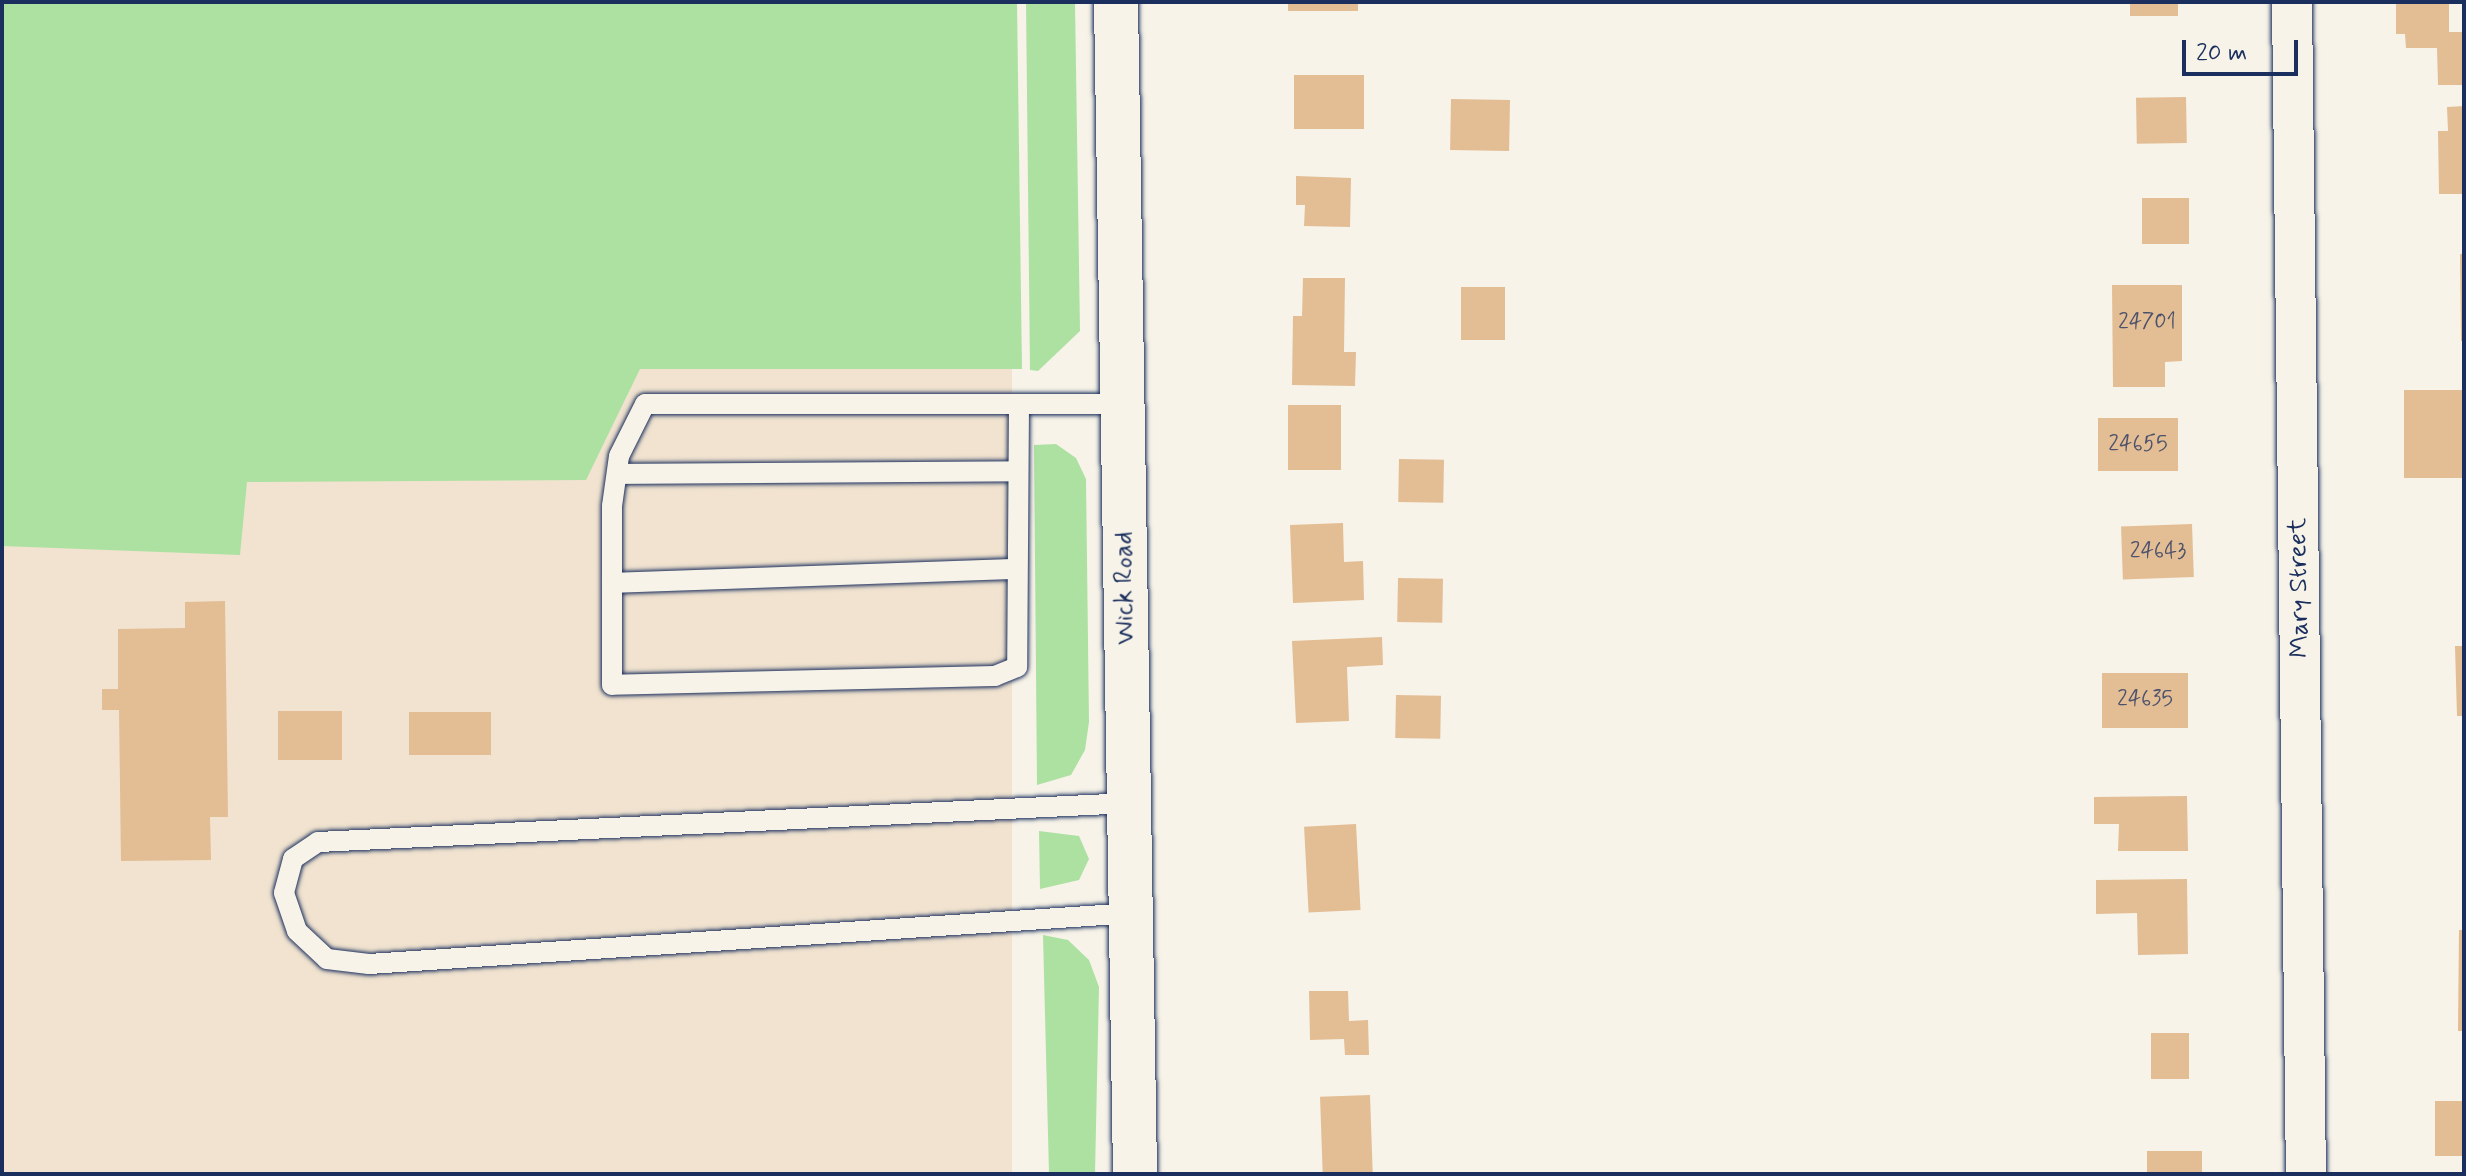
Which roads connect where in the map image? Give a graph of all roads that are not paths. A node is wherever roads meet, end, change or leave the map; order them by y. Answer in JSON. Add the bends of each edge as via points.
{"nodes":[{"id":1,"x":1116,"y":2,"type":"edge"},
{"id":2,"x":2292,"y":2,"type":"edge"},
{"id":3,"x":1019,"y":404,"type":"junction"},
{"id":4,"x":1123,"y":404,"type":"junction"},
{"id":5,"x":1018,"y":471,"type":"junction"},
{"id":6,"x":617,"y":474,"type":"junction"},
{"id":7,"x":1017,"y":569,"type":"junction"},
{"id":8,"x":612,"y":583,"type":"junction"},
{"id":9,"x":1130,"y":803,"type":"junction"},
{"id":10,"x":1132,"y":913,"type":"junction"},
{"id":11,"x":1135,"y":1174,"type":"edge"},
{"id":12,"x":2306,"y":1174,"type":"edge"}],
"edges":[{"from":1,"to":4,"type":"street","name":"Wick Road"},
{"from":2,"to":12,"type":"street","name":"Mary Street"},
{"from":3,"to":4,"type":"lane"},
{"from":3,"to":5,"type":"lane"},
{"from":3,"to":6,"type":"lane","via":[[645,404]]},
{"from":4,"to":9,"type":"street","name":"Wick Road"},
{"from":5,"to":6,"type":"lane"},
{"from":5,"to":7,"type":"lane"},
{"from":6,"to":8,"type":"lane"},
{"from":7,"to":8,"type":"lane"},
{"from":7,"to":8,"type":"lane","via":[[1017,667],[995,676],[612,685]]},
{"from":9,"to":10,"type":"street","name":"Wick Road"},
{"from":9,"to":10,"type":"lane","via":[[318,842],[293,859],[284,893],[297,931],[327,959],[369,964]]},
{"from":10,"to":11,"type":"street","name":"Wick Road"}]}
